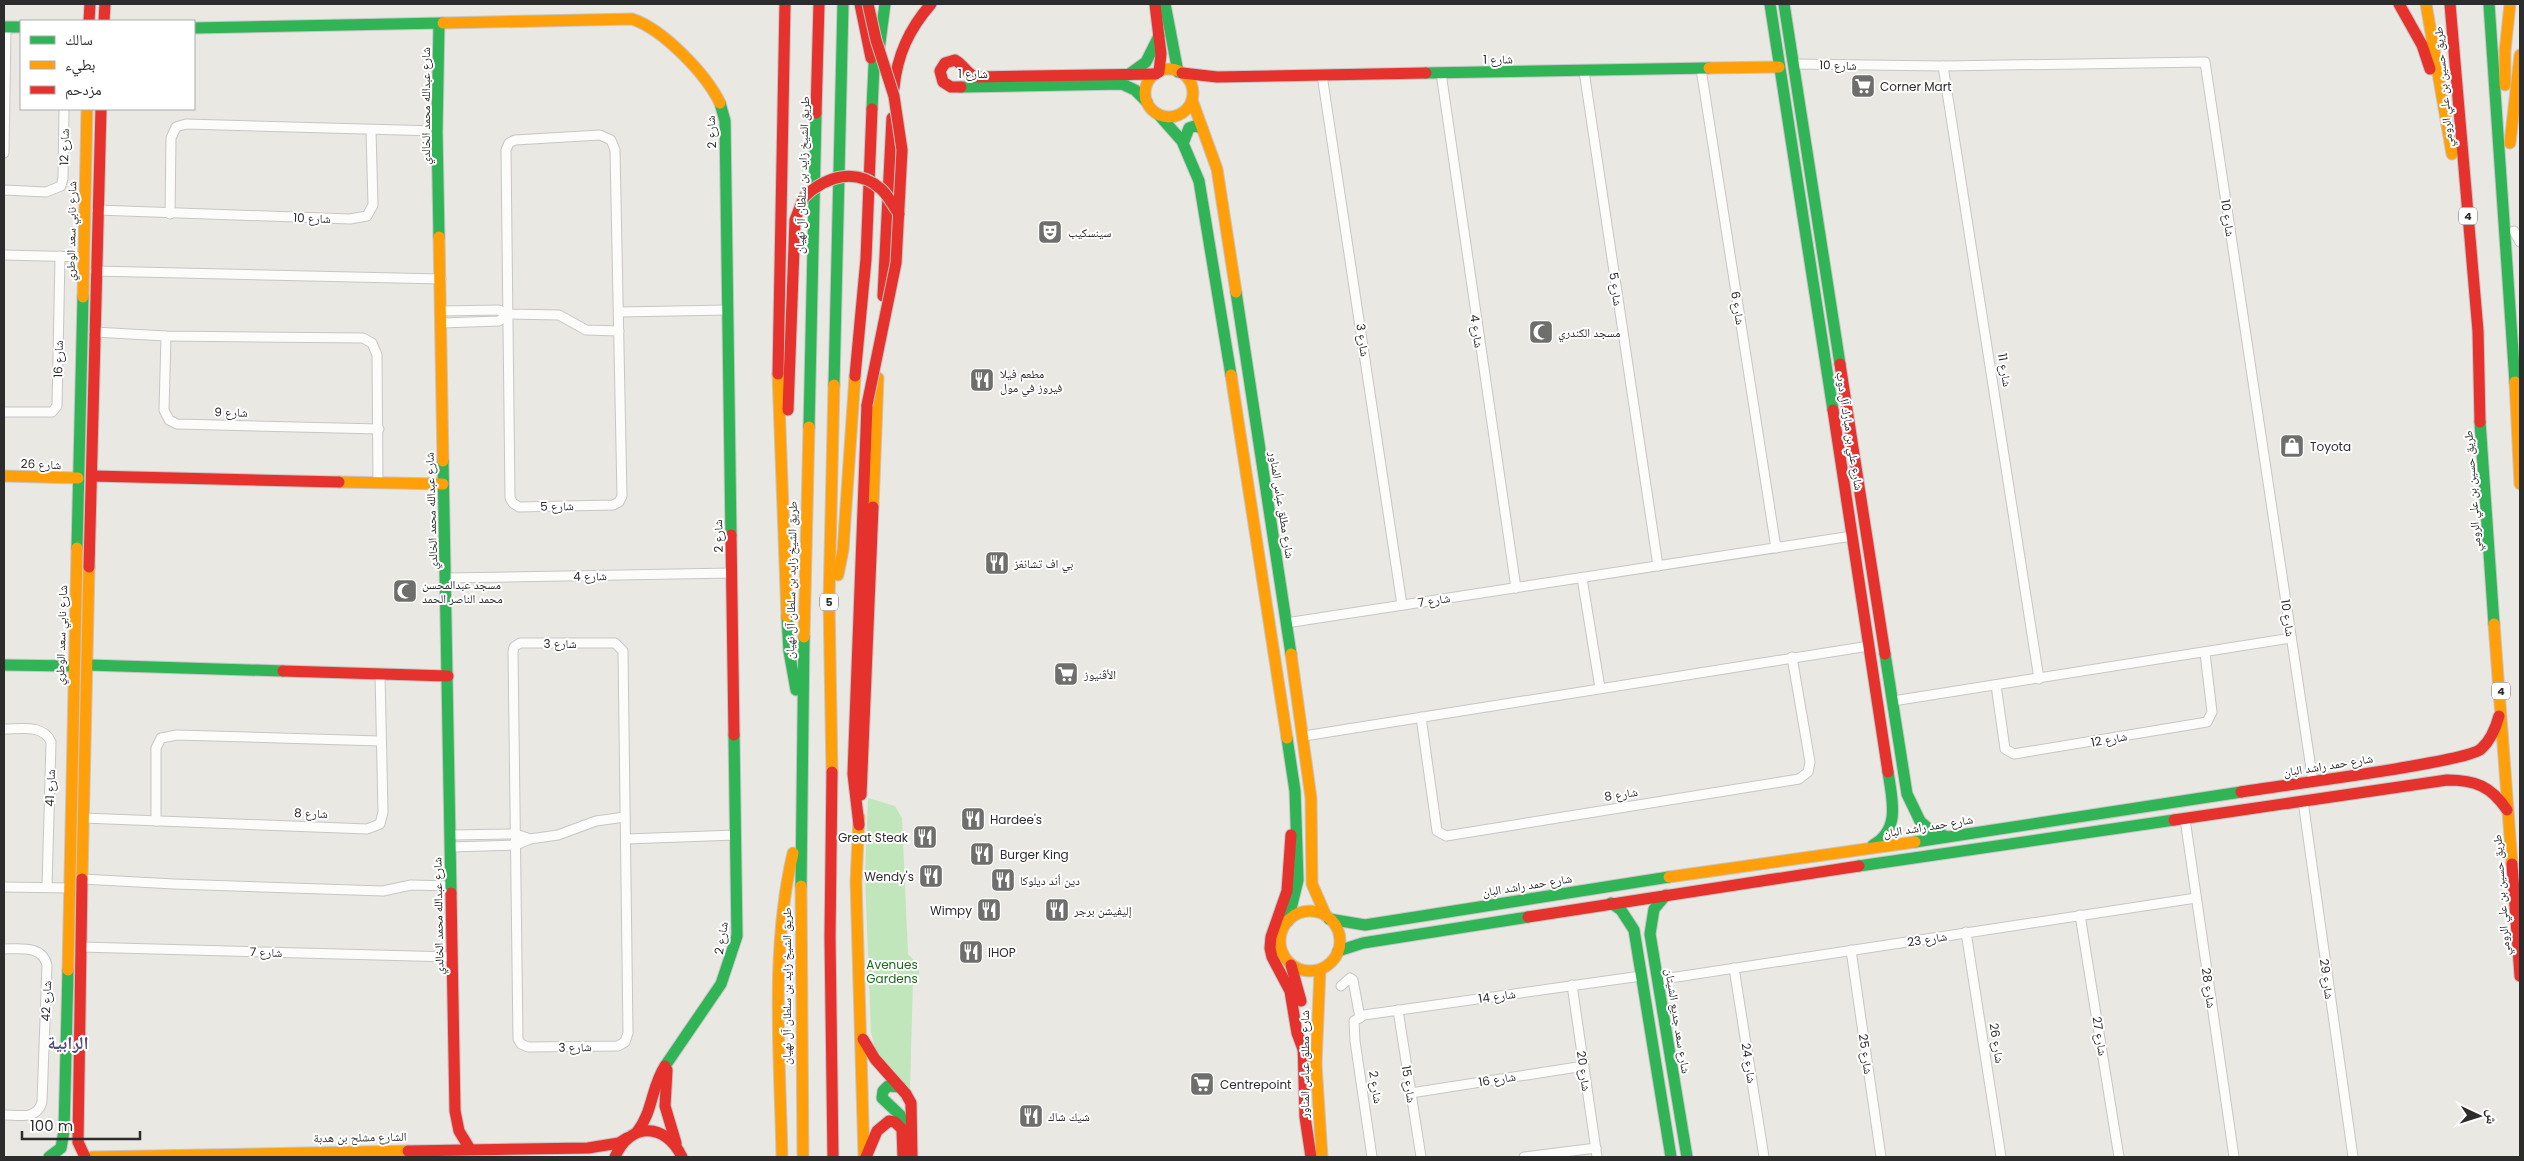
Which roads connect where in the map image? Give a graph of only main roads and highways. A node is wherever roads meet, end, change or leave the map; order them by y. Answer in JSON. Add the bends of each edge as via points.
{"nodes":[{"id":1,"x":105,"y":4,"type":"edge"},
{"id":2,"x":777,"y":4,"type":"edge"},
{"id":3,"x":786,"y":4,"type":"edge"},
{"id":4,"x":819,"y":4,"type":"edge"},
{"id":5,"x":843,"y":4,"type":"edge"},
{"id":6,"x":860,"y":4,"type":"edge"},
{"id":7,"x":868,"y":4,"type":"edge"},
{"id":8,"x":875,"y":4,"type":"edge"},
{"id":9,"x":885,"y":4,"type":"edge"},
{"id":10,"x":931,"y":4,"type":"edge"},
{"id":11,"x":1155,"y":4,"type":"edge"},
{"id":12,"x":1165,"y":4,"type":"edge"},
{"id":13,"x":1770,"y":4,"type":"edge"},
{"id":14,"x":1784,"y":4,"type":"edge"},
{"id":15,"x":2399,"y":4,"type":"edge"},
{"id":16,"x":2416,"y":4,"type":"edge"},
{"id":17,"x":2426,"y":4,"type":"edge"},
{"id":18,"x":2450,"y":4,"type":"edge"},
{"id":19,"x":2489,"y":4,"type":"edge"},
{"id":20,"x":2510,"y":4,"type":"edge"},
{"id":21,"x":106,"y":20,"type":"edge"},
{"id":22,"x":439,"y":24,"type":"junction"},
{"id":23,"x":5,"y":27,"type":"edge"},
{"id":24,"x":20,"y":27,"type":"edge"},
{"id":25,"x":195,"y":28,"type":"edge"},
{"id":26,"x":1159,"y":34,"type":"junction"},
{"id":27,"x":2520,"y":55,"type":"edge"},
{"id":28,"x":2438,"y":66,"type":"junction"},
{"id":29,"x":1779,"y":67,"type":"junction"},
{"id":30,"x":1180,"y":72,"type":"junction"},
{"id":31,"x":1157,"y":73,"type":"junction"},
{"id":32,"x":1128,"y":75,"type":"junction"},
{"id":33,"x":1217,"y":77,"type":"junction"},
{"id":34,"x":875,"y":80,"type":"junction"},
{"id":35,"x":1192,"y":98,"type":"junction"},
{"id":36,"x":1147,"y":102,"type":"junction"},
{"id":37,"x":87,"y":110,"type":"edge"},
{"id":38,"x":101,"y":110,"type":"edge"},
{"id":39,"x":1160,"y":115,"type":"junction"},
{"id":40,"x":1202,"y":128,"type":"junction"},
{"id":41,"x":1184,"y":141,"type":"junction"},
{"id":42,"x":2451,"y":143,"type":"junction"},
{"id":43,"x":2510,"y":144,"type":"junction"},
{"id":44,"x":782,"y":153,"type":"junction"},
{"id":45,"x":899,"y":214,"type":"junction"},
{"id":46,"x":2517,"y":236,"type":"edge"},
{"id":47,"x":1828,"y":284,"type":"junction"},
{"id":48,"x":1813,"y":287,"type":"junction"},
{"id":49,"x":1831,"y":306,"type":"junction"},
{"id":50,"x":1816,"y":307,"type":"junction"},
{"id":51,"x":2513,"y":342,"type":"junction"},
{"id":52,"x":2480,"y":428,"type":"junction"},
{"id":53,"x":4,"y":476,"type":"edge"},
{"id":54,"x":92,"y":476,"type":"junction"},
{"id":55,"x":78,"y":478,"type":"junction"},
{"id":56,"x":443,"y":484,"type":"junction"},
{"id":57,"x":2520,"y":484,"type":"edge"},
{"id":58,"x":90,"y":554,"type":"junction"},
{"id":59,"x":78,"y":556,"type":"junction"},
{"id":60,"x":787,"y":570,"type":"junction"},
{"id":61,"x":77,"y":583,"type":"junction"},
{"id":62,"x":90,"y":586,"type":"junction"},
{"id":63,"x":830,"y":601,"type":"junction"},
{"id":64,"x":88,"y":664,"type":"junction"},
{"id":65,"x":4,"y":665,"type":"edge"},
{"id":66,"x":74,"y":666,"type":"junction"},
{"id":67,"x":448,"y":676,"type":"junction"},
{"id":68,"x":2502,"y":707,"type":"junction"},
{"id":69,"x":802,"y":710,"type":"junction"},
{"id":70,"x":2445,"y":760,"type":"junction"},
{"id":71,"x":2448,"y":780,"type":"junction"},
{"id":72,"x":1295,"y":791,"type":"junction"},
{"id":73,"x":1907,"y":794,"type":"junction"},
{"id":74,"x":1892,"y":797,"type":"junction"},
{"id":75,"x":2510,"y":814,"type":"junction"},
{"id":76,"x":2054,"y":821,"type":"junction"},
{"id":77,"x":2040,"y":823,"type":"junction"},
{"id":78,"x":858,"y":825,"type":"junction"},
{"id":79,"x":800,"y":831,"type":"junction"},
{"id":80,"x":1948,"y":837,"type":"junction"},
{"id":81,"x":2056,"y":839,"type":"junction"},
{"id":82,"x":2040,"y":841,"type":"junction"},
{"id":83,"x":1865,"y":850,"type":"junction"},
{"id":84,"x":1774,"y":861,"type":"junction"},
{"id":85,"x":1751,"y":864,"type":"junction"},
{"id":86,"x":1777,"y":878,"type":"junction"},
{"id":87,"x":1752,"y":882,"type":"junction"},
{"id":88,"x":1666,"y":895,"type":"junction"},
{"id":89,"x":1611,"y":903,"type":"junction"},
{"id":90,"x":1469,"y":907,"type":"junction"},
{"id":91,"x":1328,"y":917,"type":"junction"},
{"id":92,"x":1288,"y":921,"type":"junction"},
{"id":93,"x":1477,"y":924,"type":"junction"},
{"id":94,"x":1365,"y":925,"type":"junction"},
{"id":95,"x":1651,"y":940,"type":"junction"},
{"id":96,"x":1636,"y":942,"type":"junction"},
{"id":97,"x":1363,"y":943,"type":"junction"},
{"id":98,"x":1338,"y":950,"type":"junction"},
{"id":99,"x":1292,"y":965,"type":"junction"},
{"id":100,"x":1320,"y":970,"type":"junction"},
{"id":101,"x":2520,"y":976,"type":"edge"},
{"id":102,"x":66,"y":1013,"type":"junction"},
{"id":103,"x":80,"y":1014,"type":"junction"},
{"id":104,"x":862,"y":1036,"type":"junction"},
{"id":105,"x":1303,"y":1049,"type":"junction"},
{"id":106,"x":668,"y":1062,"type":"junction"},
{"id":107,"x":900,"y":1087,"type":"junction"},
{"id":108,"x":781,"y":1110,"type":"junction"},
{"id":109,"x":455,"y":1118,"type":"junction"},
{"id":110,"x":632,"y":1135,"type":"junction"},
{"id":111,"x":903,"y":1137,"type":"junction"},
{"id":112,"x":676,"y":1144,"type":"junction"},
{"id":113,"x":440,"y":1149,"type":"junction"},
{"id":114,"x":470,"y":1149,"type":"junction"},
{"id":115,"x":142,"y":1156,"type":"edge"},
{"id":116,"x":169,"y":1156,"type":"edge"},
{"id":117,"x":49,"y":1157,"type":"edge"},
{"id":118,"x":85,"y":1157,"type":"edge"},
{"id":119,"x":92,"y":1157,"type":"edge"},
{"id":120,"x":616,"y":1157,"type":"edge"},
{"id":121,"x":682,"y":1157,"type":"edge"},
{"id":122,"x":776,"y":1157,"type":"edge"},
{"id":123,"x":782,"y":1157,"type":"edge"},
{"id":124,"x":803,"y":1157,"type":"edge"},
{"id":125,"x":833,"y":1157,"type":"edge"},
{"id":126,"x":865,"y":1157,"type":"edge"},
{"id":127,"x":903,"y":1157,"type":"edge"},
{"id":128,"x":912,"y":1157,"type":"edge"},
{"id":129,"x":1310,"y":1157,"type":"edge"},
{"id":130,"x":1322,"y":1157,"type":"edge"},
{"id":131,"x":1671,"y":1157,"type":"edge"},
{"id":132,"x":1687,"y":1157,"type":"edge"}],
"edges":[{"from":1,"to":21,"type":"main road"},
{"from":2,"to":44,"type":"main road"},
{"from":3,"to":44,"type":"main road"},
{"from":4,"to":69,"type":"main road","name":"طريق الشيخ زايد بن سلطان آل نهيان","number":"5"},
{"from":5,"to":63,"type":"main road","number":"5"},
{"from":6,"to":34,"type":"main road"},
{"from":7,"to":45,"type":"main road","bridge":true,"via":[[900,126]]},
{"from":8,"to":34,"type":"main road"},
{"from":9,"to":34,"type":"main road"},
{"from":10,"to":78,"type":"main road","via":[[902,47],[895,68],[872,486],[865,733]]},
{"from":11,"to":26,"type":"main road"},
{"from":12,"to":30,"type":"main road"},
{"from":13,"to":29,"type":"main road","name":"شارع علي بن مبارك آل دوب"},
{"from":14,"to":47,"type":"main road","name":"شارع علي بن مبارك آل دوب"},
{"from":15,"to":42,"type":"main road","via":[[2422,45]]},
{"from":16,"to":28,"type":"main road"},
{"from":17,"to":28,"type":"main road"},
{"from":18,"to":52,"type":"main road","name":"طريق حسين بن علي الرومي","number":"4","via":[[2478,331]]},
{"from":19,"to":51,"type":"main road"},
{"from":20,"to":43,"type":"main road","via":[[2505,82]]},
{"from":22,"to":25,"type":"main road"},
{"from":22,"to":56,"type":"main road","name":"شارع عبدالله محمد الخالدي","via":[[437,131]]},
{"from":22,"to":106,"type":"main road","name":"شارع 2","via":[[619,18],[644,23],[708,83],[724,109],[737,936],[730,966],[717,994]]},
{"from":23,"to":24,"type":"main road"},
{"from":26,"to":31,"type":"main road","via":[[1161,54]]},
{"from":26,"to":32,"type":"main road","via":[[1146,62]]},
{"from":27,"to":43,"type":"main road"},
{"from":28,"to":42,"type":"main road"},
{"from":29,"to":33,"type":"main road","name":"شارع 1"},
{"from":29,"to":48,"type":"main road","name":"شارع علي بن مبارك آل دوب"},
{"from":30,"to":31,"type":"main road","via":[[1165,70]]},
{"from":30,"to":33,"type":"main road","name":"شارع 1"},
{"from":30,"to":35,"type":"main road","via":[[1190,83]]},
{"from":31,"to":32,"type":"main road","name":"شارع 1"},
{"from":31,"to":36,"type":"main road","via":[[1146,90]]},
{"from":32,"to":36,"type":"main road","name":"شارع 1","via":[[976,77],[955,60],[945,63],[940,71],[943,82],[951,86],[1122,84],[1135,90]]},
{"from":33,"to":35,"type":"main road"},
{"from":34,"to":63,"type":"main road","via":[[866,259],[843,550]]},
{"from":35,"to":39,"type":"main road","via":[[1179,115]]},
{"from":35,"to":40,"type":"main road","name":"شارع مطلق عباس المناور"},
{"from":36,"to":39,"type":"main road"},
{"from":37,"to":55,"type":"main road","name":"شارع نابي سعد الوطري"},
{"from":38,"to":54,"type":"main road","name":"شارع نابي سعد الوطري"},
{"from":39,"to":41,"type":"main road"},
{"from":40,"to":41,"type":"main road","via":[[1189,127]]},
{"from":40,"to":91,"type":"main road","name":"شارع مطلق عباس المناور","via":[[1213,150],[1217,169],[1304,736],[1311,798],[1312,884]]},
{"from":41,"to":72,"type":"main road","via":[[1196,169],[1204,206]]},
{"from":42,"to":52,"type":"main road"},
{"from":43,"to":46,"type":"main road"},
{"from":44,"to":60,"type":"main road","via":[[777,400]]},
{"from":45,"to":60,"type":"main road","bridge":true,"via":[[881,189],[859,177],[834,176],[822,180],[804,196],[795,220],[788,414]]},
{"from":45,"to":78,"type":"main road","bridge":true,"via":[[894,277],[877,348],[863,463],[853,774]]},
{"from":46,"to":51,"type":"main road"},
{"from":47,"to":48,"type":"main road","via":[[1821,292]]},
{"from":47,"to":49,"type":"main road","name":"شارع علي بن مبارك آل دوب"},
{"from":48,"to":50,"type":"main road","name":"شارع علي بن مبارك آل دوب"},
{"from":49,"to":50,"type":"main road","via":[[1823,302]]},
{"from":49,"to":73,"type":"main road","name":"شارع علي بن مبارك آل دوب"},
{"from":50,"to":74,"type":"main road","name":"شارع علي بن مبارك آل دوب"},
{"from":51,"to":57,"type":"main road"},
{"from":52,"to":68,"type":"main road","name":"طريق حسين بن علي الرومي","number":"4"},
{"from":53,"to":55,"type":"main road","name":"شارع 26"},
{"from":54,"to":56,"type":"main road"},
{"from":54,"to":58,"type":"main road","name":"شارع نابي سعد الوطري"},
{"from":55,"to":59,"type":"main road","name":"شارع نابي سعد الوطري"},
{"from":56,"to":67,"type":"main road","name":"شارع عبدالله محمد الخالدي"},
{"from":58,"to":59,"type":"main road","via":[[85,561]]},
{"from":58,"to":62,"type":"main road","name":"شارع نابي سعد الوطري"},
{"from":59,"to":61,"type":"main road","name":"شارع نابي سعد الوطري"},
{"from":60,"to":69,"type":"main road","via":[[789,650]]},
{"from":61,"to":62,"type":"main road","via":[[85,580]]},
{"from":61,"to":66,"type":"main road","name":"شارع نابي سعد الوطري"},
{"from":62,"to":64,"type":"main road","name":"شارع نابي سعد الوطري"},
{"from":63,"to":125,"type":"main road","number":"5"},
{"from":64,"to":67,"type":"main road"},
{"from":64,"to":103,"type":"main road","name":"شارع نابي سعد الوطري"},
{"from":65,"to":66,"type":"main road"},
{"from":66,"to":102,"type":"main road","name":"شارع نابي سعد الوطري"},
{"from":67,"to":109,"type":"main road","name":"شارع عبدالله محمد الخالدي"},
{"from":68,"to":70,"type":"main road","name":"شارع حمد راشد البان","via":[[2495,729],[2480,750]]},
{"from":68,"to":75,"type":"main road","name":"طريق حسين بن علي الرومي","number":"4"},
{"from":69,"to":79,"type":"main road","name":"طريق الشيخ زايد بن سلطان آل نهيان","number":"5"},
{"from":70,"to":71,"type":"main road","via":[[2453,770]]},
{"from":70,"to":76,"type":"main road","name":"شارع حمد راشد البان"},
{"from":71,"to":75,"type":"main road","via":[[2467,779],[2484,784],[2501,799]]},
{"from":71,"to":81,"type":"main road"},
{"from":72,"to":92,"type":"main road","via":[[1298,880]]},
{"from":72,"to":105,"type":"main road","via":[[1287,891],[1270,948],[1290,991]]},
{"from":73,"to":74,"type":"main road","via":[[1902,800]]},
{"from":73,"to":80,"type":"main road","name":"شارع علي بن مبارك آل دوب","via":[[1913,813],[1922,824]]},
{"from":74,"to":83,"type":"main road","name":"شارع علي بن مبارك آل دوب","via":[[1894,813],[1890,831],[1880,842]]},
{"from":75,"to":101,"type":"main road","name":"طريق حسين بن علي الرومي","number":"4"},
{"from":76,"to":77,"type":"main road","name":"شارع حمد راشد البان"},
{"from":76,"to":81,"type":"main road","via":[[2050,828]]},
{"from":77,"to":80,"type":"main road","name":"شارع حمد راشد البان"},
{"from":77,"to":82,"type":"main road","via":[[2044,834]]},
{"from":78,"to":104,"type":"main road","via":[[856,882]]},
{"from":79,"to":108,"type":"main road","via":[[789,868],[781,933]]},
{"from":79,"to":124,"type":"main road","name":"طريق الشيخ زايد بن سلطان آل نهيان","number":"5"},
{"from":80,"to":83,"type":"main road","name":"شارع حمد راشد البان"},
{"from":81,"to":82,"type":"main road"},
{"from":82,"to":86,"type":"main road"},
{"from":83,"to":84,"type":"main road","name":"شارع حمد راشد البان"},
{"from":84,"to":85,"type":"main road","name":"شارع حمد راشد البان"},
{"from":84,"to":86,"type":"main road","via":[[1771,872]]},
{"from":85,"to":87,"type":"main road","via":[[1757,873]]},
{"from":85,"to":90,"type":"main road","name":"شارع حمد راشد البان"},
{"from":86,"to":87,"type":"main road"},
{"from":87,"to":88,"type":"main road"},
{"from":88,"to":89,"type":"main road"},
{"from":88,"to":95,"type":"main road","name":"شارع سعد جديع الشيتان","via":[[1654,909]]},
{"from":89,"to":93,"type":"main road"},
{"from":89,"to":96,"type":"main road","via":[[1628,920]]},
{"from":90,"to":93,"type":"main road","via":[[1478,912]]},
{"from":90,"to":94,"type":"main road","name":"شارع حمد راشد البان"},
{"from":91,"to":92,"type":"main road","via":[[1306,912]]},
{"from":91,"to":94,"type":"main road","name":"شارع حمد راشد البان"},
{"from":91,"to":98,"type":"main road","via":[[1338,930]]},
{"from":92,"to":99,"type":"main road","via":[[1280,939],[1281,949]]},
{"from":93,"to":97,"type":"main road"},
{"from":94,"to":97,"type":"main road","via":[[1357,932],[1359,941]]},
{"from":95,"to":96,"type":"main road","via":[[1642,937]]},
{"from":95,"to":132,"type":"main road","name":"شارع سعد جديع الشيتان"},
{"from":96,"to":131,"type":"main road"},
{"from":97,"to":98,"type":"main road"},
{"from":98,"to":100,"type":"main road","via":[[1329,965]]},
{"from":99,"to":100,"type":"main road","via":[[1300,970]]},
{"from":99,"to":105,"type":"main road","name":"شارع مطلق عباس المناور","via":[[1300,996]]},
{"from":100,"to":130,"type":"main road","name":"شارع مطلق عباس المناور","via":[[1316,1078]]},
{"from":102,"to":103,"type":"main road","via":[[73,1019]]},
{"from":102,"to":117,"type":"main road","name":"شارع نابي سعد الوطري","via":[[64,1131],[60,1148]]},
{"from":103,"to":118,"type":"main road","name":"شارع نابي سعد الوطري","via":[[78,1142]]},
{"from":104,"to":107,"type":"main road","via":[[875,1059]]},
{"from":104,"to":126,"type":"main road"},
{"from":105,"to":129,"type":"main road","name":"شارع مطلق عباس المناور"},
{"from":106,"to":110,"type":"main road","name":"شارع 2","via":[[656,1082],[650,1115]]},
{"from":106,"to":112,"type":"main road","name":"شارع 2","via":[[664,1095]]},
{"from":107,"to":111,"type":"main road","via":[[888,1086],[882,1098],[903,1120]]},
{"from":107,"to":128,"type":"main road","via":[[912,1108]]},
{"from":108,"to":122,"type":"main road"},
{"from":108,"to":123,"type":"main road"},
{"from":109,"to":113,"type":"main road","name":"شارع عبدالله محمد الخالدي","via":[[451,1137]]},
{"from":109,"to":114,"type":"main road","name":"شارع عبدالله محمد الخالدي","via":[[460,1136]]},
{"from":110,"to":112,"type":"main road","name":"الشارع مشلح بن هدبة","via":[[655,1130]]},
{"from":110,"to":114,"type":"main road","name":"الشارع مشلح بن هدبة","via":[[618,1144],[588,1148]]},
{"from":110,"to":120,"type":"main road","name":"شارع 2","via":[[620,1145]]},
{"from":111,"to":126,"type":"main road","via":[[902,1128],[897,1123],[885,1122],[875,1134]]},
{"from":111,"to":127,"type":"main road"},
{"from":112,"to":121,"type":"main road","name":"شارع 2"},
{"from":113,"to":114,"type":"main road","name":"الشارع مشلح بن هدبة"},
{"from":113,"to":116,"type":"main road","name":"الشارع مشلح بن هدبة"},
{"from":115,"to":116,"type":"main road","name":"الشارع مشلح بن هدبة"},
{"from":115,"to":119,"type":"main road","name":"الشارع مشلح بن هدبة"}]}
